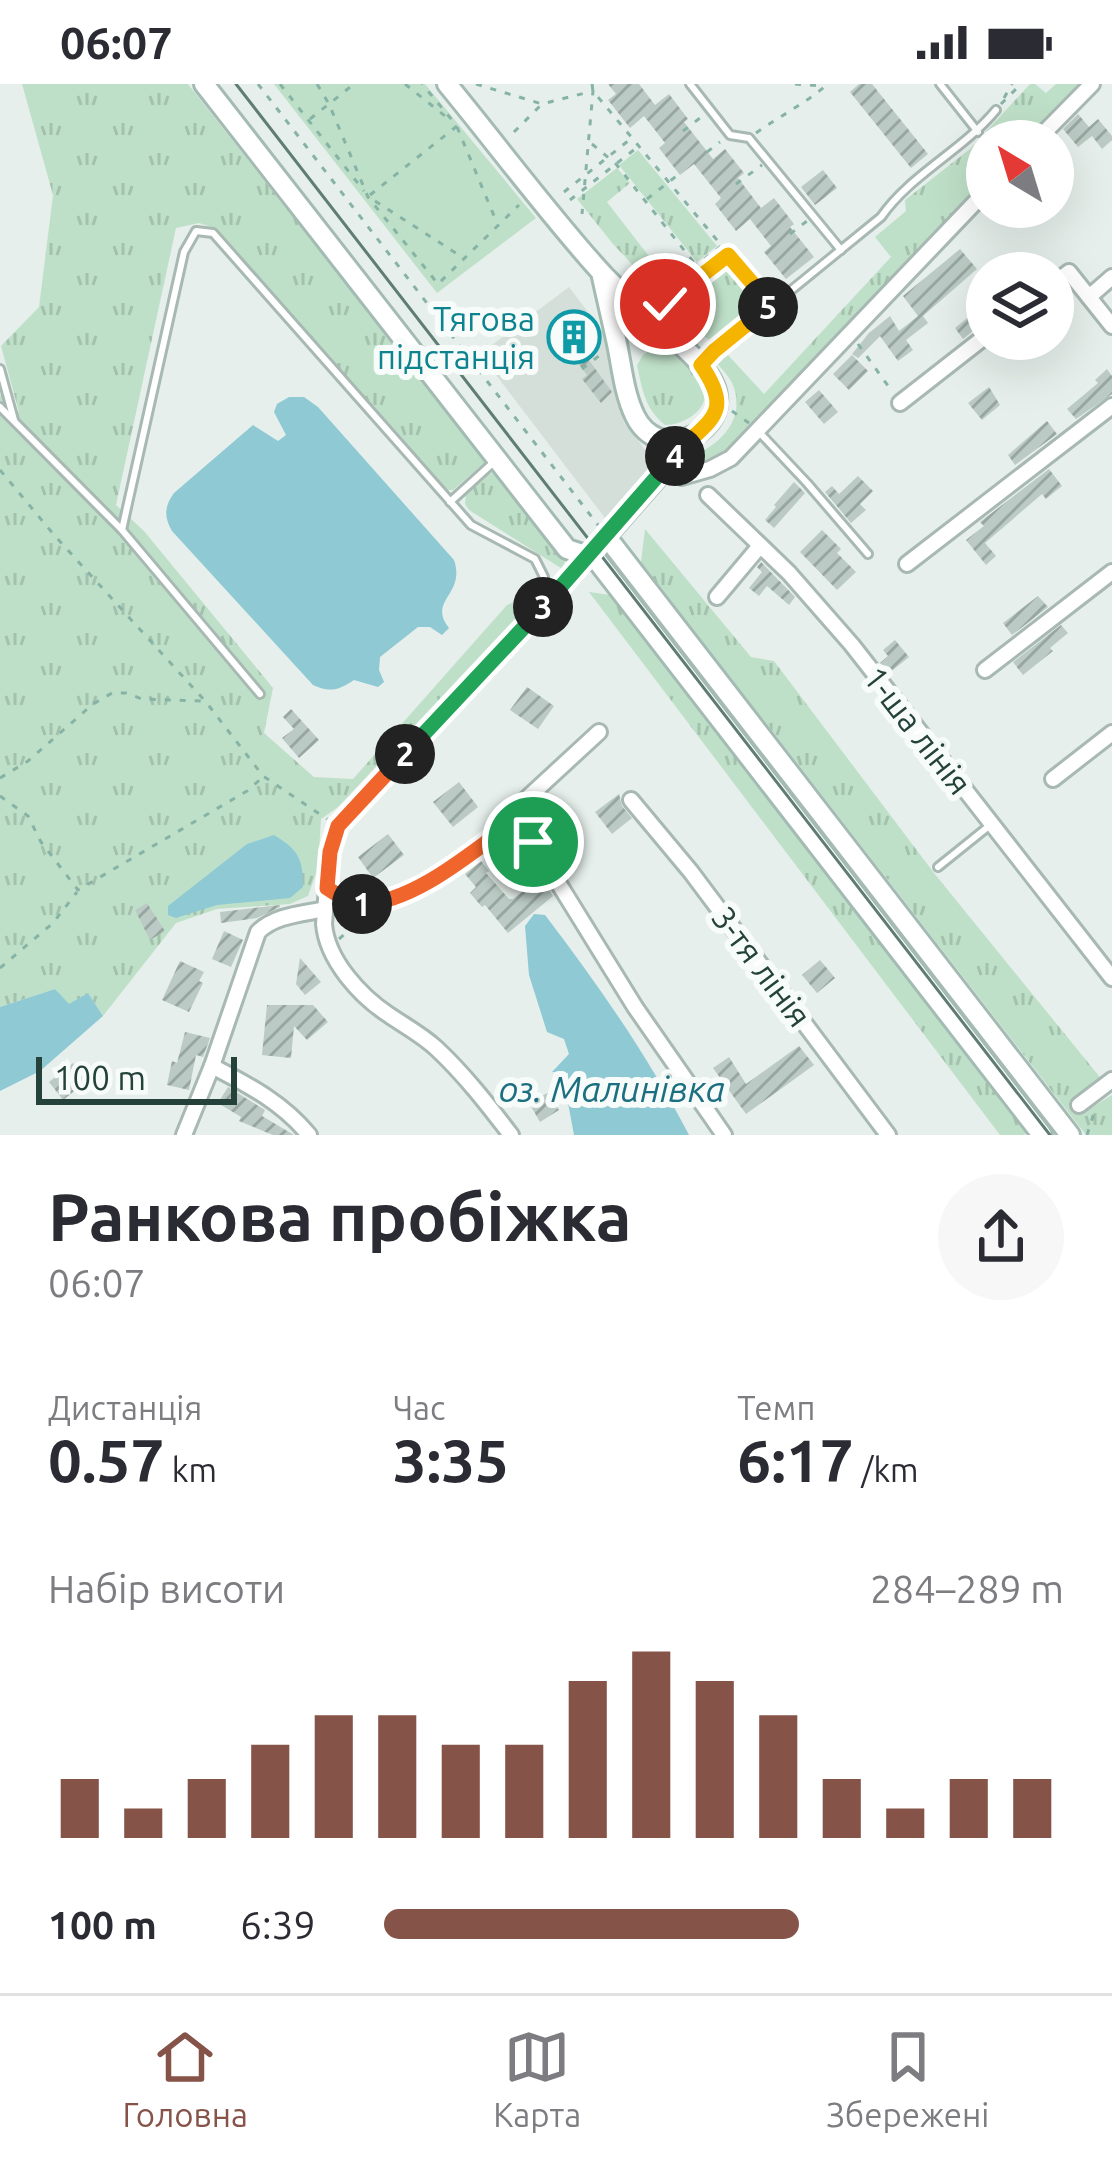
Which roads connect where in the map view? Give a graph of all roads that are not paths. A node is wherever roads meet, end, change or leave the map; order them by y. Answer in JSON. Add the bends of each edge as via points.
{"nodes":[{"id":1,"x":204,"y":84,"type":"edge"},
{"id":2,"x":447,"y":84,"type":"edge"},
{"id":3,"x":690,"y":84,"type":"edge"},
{"id":4,"x":940,"y":84,"type":"edge"},
{"id":5,"x":1092,"y":84,"type":"edge"},
{"id":6,"x":997,"y":108,"type":"road end"},
{"id":7,"x":968,"y":120,"type":"edge"},
{"id":8,"x":988,"y":120,"type":"edge"},
{"id":9,"x":1057,"y":120,"type":"edge"},
{"id":10,"x":966,"y":141,"type":"edge"},
{"id":11,"x":966,"y":212,"type":"edge"},
{"id":12,"x":841,"y":250,"type":"junction"},
{"id":13,"x":601,"y":272,"type":"junction"},
{"id":14,"x":1112,"y":277,"type":"edge"},
{"id":15,"x":1074,"y":278,"type":"edge"},
{"id":16,"x":1089,"y":297,"type":"junction"},
{"id":17,"x":655,"y":322,"type":"junction"},
{"id":18,"x":1112,"y":326,"type":"edge"},
{"id":19,"x":614,"y":345,"type":"junction"},
{"id":20,"x":966,"y":351,"type":"edge"},
{"id":21,"x":701,"y":365,"type":"junction"},
{"id":22,"x":0,"y":369,"type":"edge"},
{"id":23,"x":900,"y":403,"type":"road end"},
{"id":24,"x":1112,"y":406,"type":"edge"},
{"id":25,"x":0,"y":407,"type":"edge"},
{"id":26,"x":15,"y":423,"type":"junction"},
{"id":27,"x":759,"y":432,"type":"junction"},
{"id":28,"x":694,"y":435,"type":"junction"},
{"id":29,"x":660,"y":441,"type":"junction"},
{"id":30,"x":496,"y":459,"type":"junction"},
{"id":31,"x":669,"y":473,"type":"junction"},
{"id":32,"x":708,"y":495,"type":"dead end"},
{"id":33,"x":450,"y":502,"type":"junction"},
{"id":34,"x":122,"y":530,"type":"junction"},
{"id":35,"x":606,"y":536,"type":"junction"},
{"id":36,"x":760,"y":547,"type":"junction"},
{"id":37,"x":591,"y":553,"type":"junction"},
{"id":38,"x":868,"y":554,"type":"dead end"},
{"id":39,"x":907,"y":564,"type":"dead end"},
{"id":40,"x":1112,"y":572,"type":"edge"},
{"id":41,"x":717,"y":597,"type":"dead end"},
{"id":42,"x":541,"y":609,"type":"junction"},
{"id":43,"x":985,"y":670,"type":"dead end"},
{"id":44,"x":260,"y":694,"type":"dead end"},
{"id":45,"x":599,"y":732,"type":"dead end"},
{"id":46,"x":1112,"y":733,"type":"edge"},
{"id":47,"x":1053,"y":779,"type":"dead end"},
{"id":48,"x":631,"y":800,"type":"dead end"},
{"id":49,"x":511,"y":824,"type":"junction"},
{"id":50,"x":992,"y":824,"type":"junction"},
{"id":51,"x":938,"y":867,"type":"dead end"},
{"id":52,"x":327,"y":888,"type":"junction"},
{"id":53,"x":325,"y":909,"type":"junction"},
{"id":54,"x":1112,"y":978,"type":"edge"},
{"id":55,"x":212,"y":1066,"type":"junction"},
{"id":56,"x":1112,"y":1080,"type":"edge"},
{"id":57,"x":1079,"y":1105,"type":"dead end"},
{"id":58,"x":184,"y":1135,"type":"edge"},
{"id":59,"x":309,"y":1135,"type":"edge"},
{"id":60,"x":511,"y":1135,"type":"edge"},
{"id":61,"x":724,"y":1135,"type":"edge"},
{"id":62,"x":889,"y":1135,"type":"edge"},
{"id":63,"x":1042,"y":1135,"type":"edge"},
{"id":64,"x":1070,"y":1135,"type":"edge"}],
"edges":[{"from":1,"to":30,"type":"main road"},
{"from":2,"to":13,"type":"main road"},
{"from":3,"to":12,"type":"lane","via":[[730,135],[749,138]]},
{"from":4,"to":7,"type":"lane"},
{"from":5,"to":9,"type":"street"},
{"from":6,"to":8,"type":"lane"},
{"from":10,"to":12,"type":"lane"},
{"from":11,"to":27,"type":"street"},
{"from":12,"to":21,"type":"lane"},
{"from":13,"to":17,"type":"main road"},
{"from":13,"to":19,"type":"main road"},
{"from":14,"to":16,"type":"street"},
{"from":15,"to":16,"type":"street"},
{"from":16,"to":18,"type":"street"},
{"from":17,"to":19,"type":"main road","via":[[632,324]]},
{"from":17,"to":21,"type":"main road"},
{"from":19,"to":29,"type":"main road","via":[[637,421]]},
{"from":20,"to":23,"type":"street"},
{"from":21,"to":28,"type":"main road","via":[[718,404]]},
{"from":22,"to":26,"type":"lane"},
{"from":24,"to":39,"type":"street"},
{"from":25,"to":26,"type":"lane"},
{"from":26,"to":34,"type":"lane"},
{"from":27,"to":31,"type":"street","via":[[710,469]]},
{"from":27,"to":38,"type":"lane"},
{"from":28,"to":29,"type":"main road"},
{"from":28,"to":31,"type":"main road"},
{"from":29,"to":31,"type":"main road"},
{"from":30,"to":33,"type":"lane"},
{"from":30,"to":37,"type":"main road","via":[[567,549]]},
{"from":31,"to":35,"type":"main road"},
{"from":32,"to":36,"type":"street","name":"1-ша лінія"},
{"from":33,"to":34,"type":"lane","via":[[212,233],[196,231],[184,252]]},
{"from":33,"to":42,"type":"lane","via":[[471,525],[535,559],[544,577]]},
{"from":34,"to":44,"type":"lane"},
{"from":35,"to":37,"type":"main road"},
{"from":35,"to":64,"type":"main road"},
{"from":36,"to":41,"type":"street"},
{"from":36,"to":50,"type":"street","name":"1-ша лінія","via":[[852,645]]},
{"from":37,"to":42,"type":"street"},
{"from":37,"to":63,"type":"main road"},
{"from":40,"to":43,"type":"street"},
{"from":42,"to":52,"type":"street","via":[[338,826]]},
{"from":45,"to":49,"type":"street","via":[[522,803]]},
{"from":46,"to":47,"type":"street"},
{"from":48,"to":62,"type":"street","name":"3-тя лінія"},
{"from":49,"to":52,"type":"street","via":[[399,896],[367,905]]},
{"from":49,"to":61,"type":"street","via":[[533,842]]},
{"from":50,"to":51,"type":"lane"},
{"from":50,"to":54,"type":"street","name":"1-ша лінія"},
{"from":52,"to":53,"type":"street"},
{"from":53,"to":55,"type":"street","via":[[258,932]]},
{"from":53,"to":60,"type":"street","via":[[328,947],[354,982],[436,1048]]},
{"from":55,"to":58,"type":"street"},
{"from":55,"to":59,"type":"street","via":[[268,1096]]},
{"from":56,"to":57,"type":"street"}]}
